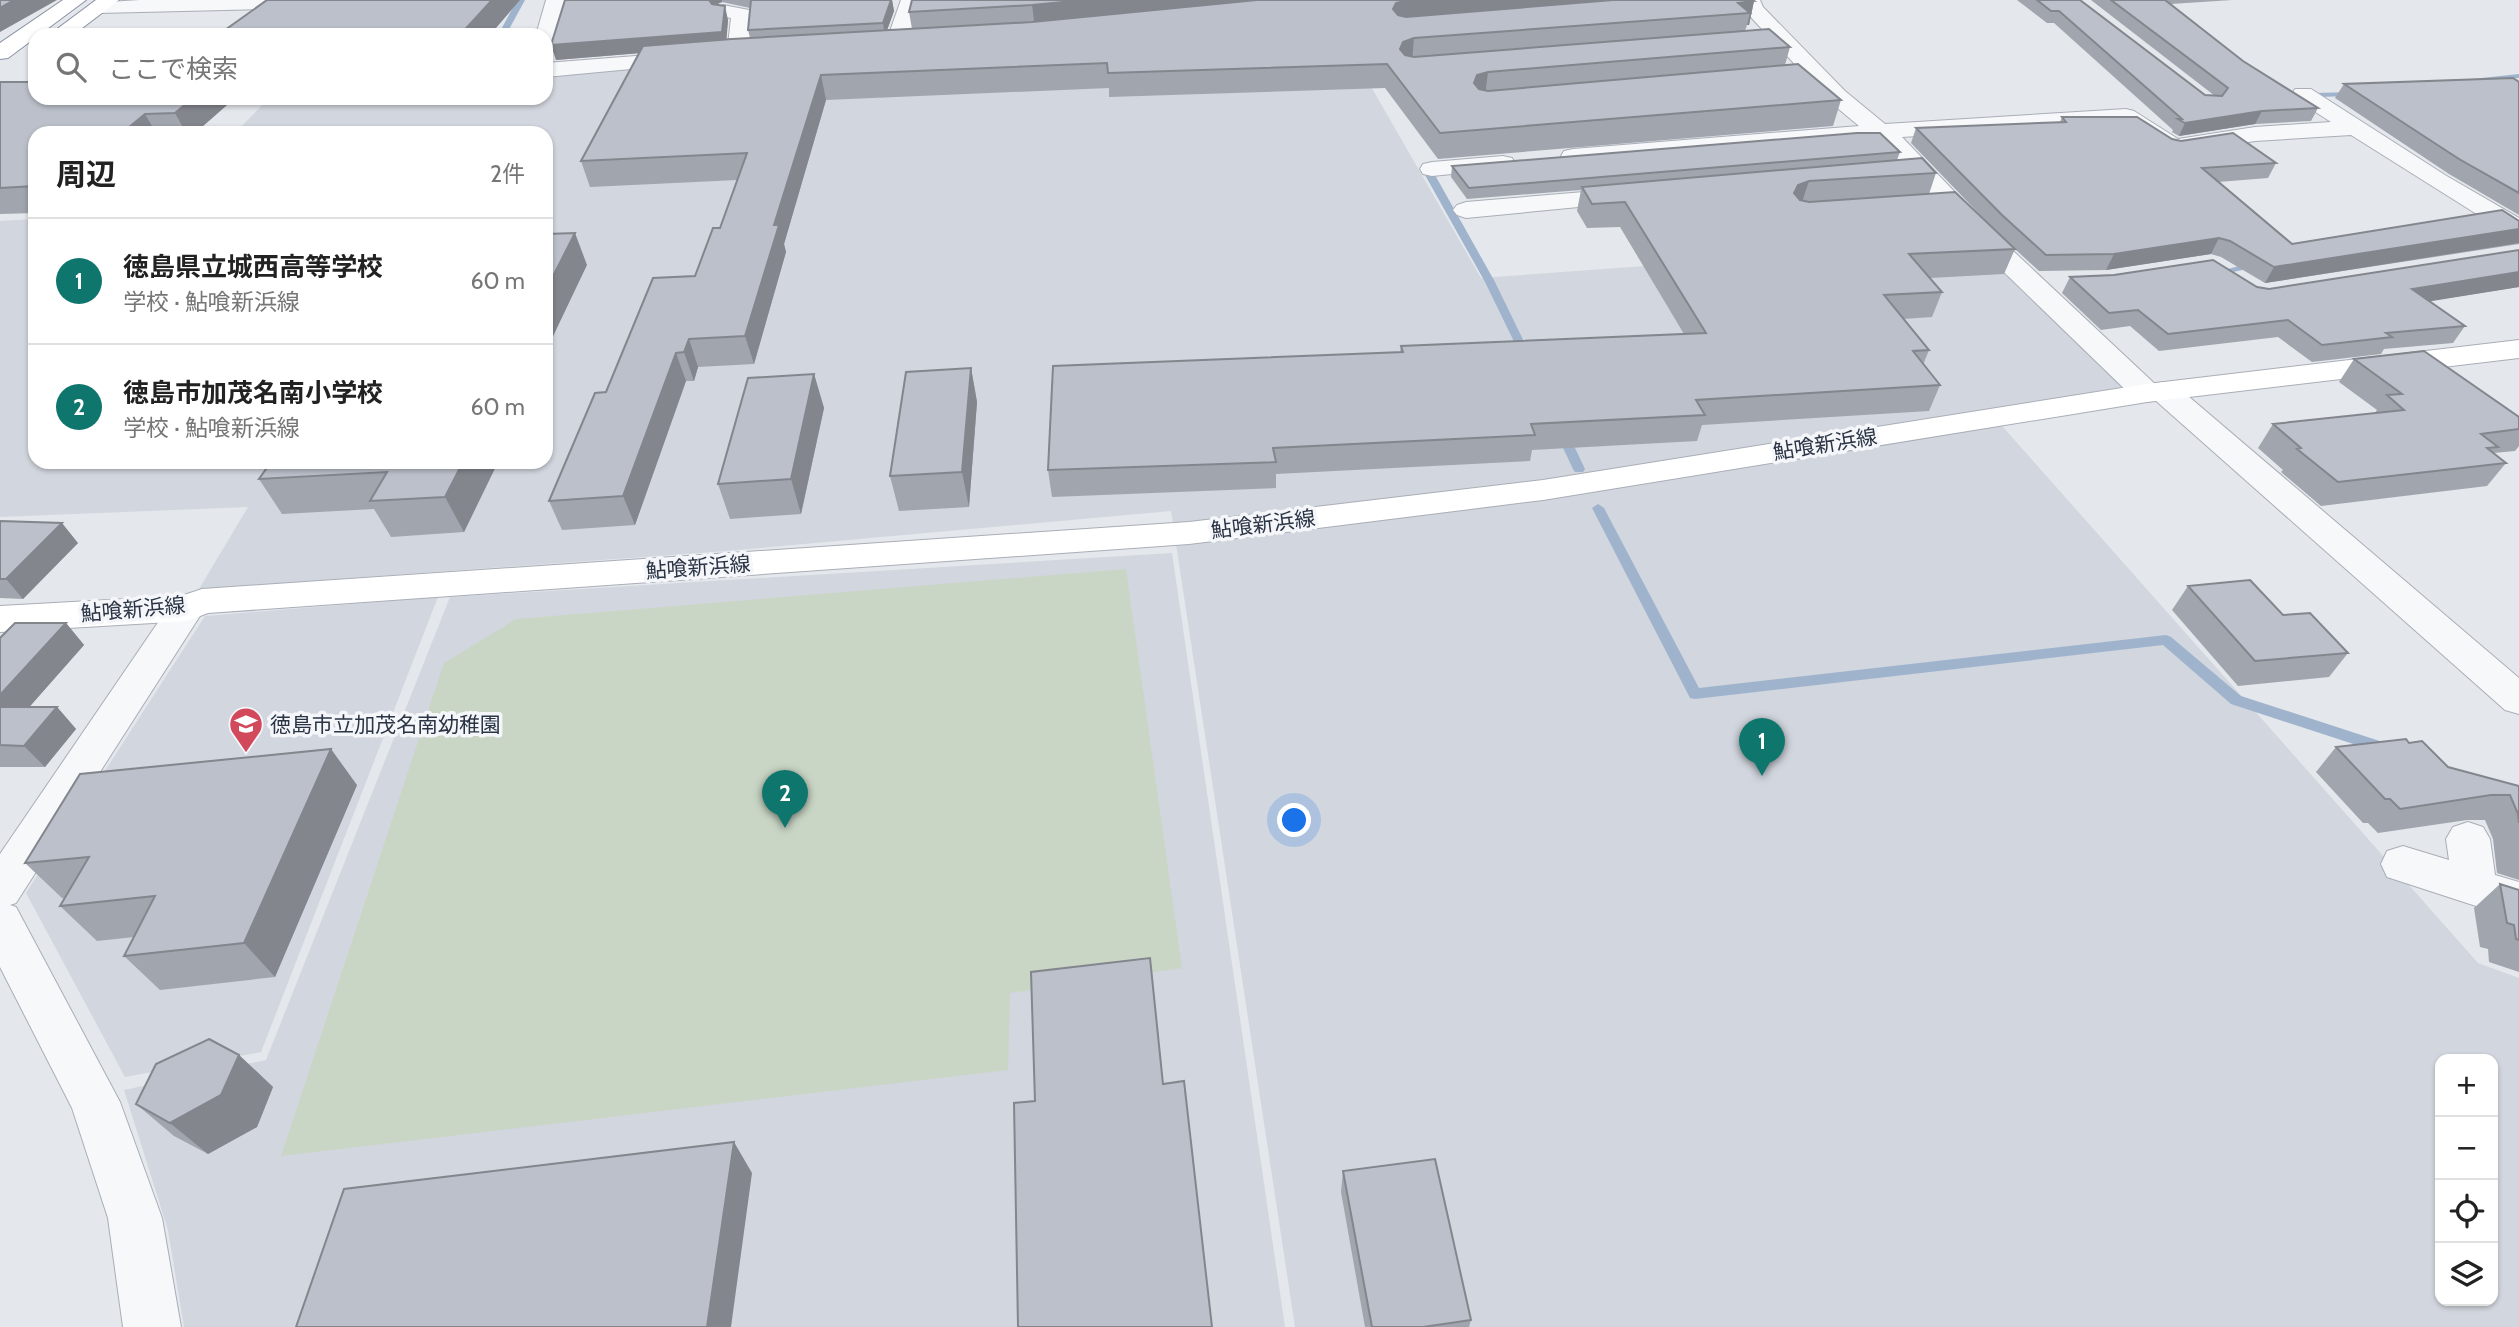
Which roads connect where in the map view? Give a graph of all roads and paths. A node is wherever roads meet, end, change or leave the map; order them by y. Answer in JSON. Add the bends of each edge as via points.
{"nodes":[{"id":1,"x":76,"y":0,"type":"edge"},
{"id":2,"x":394,"y":0,"type":"edge"},
{"id":3,"x":556,"y":0,"type":"edge"},
{"id":4,"x":911,"y":0,"type":"edge"},
{"id":5,"x":1746,"y":2,"type":"edge"},
{"id":6,"x":104,"y":4,"type":"edge"},
{"id":7,"x":723,"y":11,"type":"edge"},
{"id":8,"x":36,"y":28,"type":"edge"},
{"id":9,"x":69,"y":28,"type":"edge"},
{"id":10,"x":549,"y":28,"type":"edge"},
{"id":11,"x":28,"y":33,"type":"edge"},
{"id":12,"x":1786,"y":42,"type":"junction"},
{"id":13,"x":1759,"y":44,"type":"edge"},
{"id":14,"x":870,"y":47,"type":"edge"},
{"id":15,"x":765,"y":52,"type":"edge"},
{"id":16,"x":0,"y":53,"type":"edge"},
{"id":17,"x":738,"y":54,"type":"junction"},
{"id":18,"x":28,"y":57,"type":"edge"},
{"id":19,"x":553,"y":69,"type":"edge"},
{"id":20,"x":0,"y":75,"type":"edge"},
{"id":21,"x":1820,"y":77,"type":"junction"},
{"id":22,"x":1793,"y":79,"type":"edge"},
{"id":23,"x":2303,"y":94,"type":"dead end"},
{"id":24,"x":2356,"y":128,"type":"junction"},
{"id":25,"x":1880,"y":131,"type":"junction"},
{"id":26,"x":1555,"y":158,"type":"edge"},
{"id":27,"x":1528,"y":160,"type":"edge"},
{"id":28,"x":1432,"y":169,"type":"dead end"},
{"id":29,"x":1921,"y":171,"type":"junction"},
{"id":30,"x":1894,"y":173,"type":"edge"},
{"id":31,"x":1659,"y":194,"type":"edge"},
{"id":32,"x":1953,"y":205,"type":"junction"},
{"id":33,"x":1926,"y":207,"type":"edge"},
{"id":34,"x":1466,"y":210,"type":"dead end"},
{"id":35,"x":2519,"y":229,"type":"edge"},
{"id":36,"x":2069,"y":282,"type":"edge"},
{"id":37,"x":2032,"y":283,"type":"junction"},
{"id":38,"x":2519,"y":349,"type":"edge"},
{"id":39,"x":2155,"y":392,"type":"junction"},
{"id":40,"x":187,"y":608,"type":"junction"},
{"id":41,"x":0,"y":619,"type":"edge"},
{"id":42,"x":2519,"y":700,"type":"edge"},
{"id":43,"x":2469,"y":839,"type":"dead end"},
{"id":44,"x":2403,"y":864,"type":"dead end"},
{"id":45,"x":2475,"y":887,"type":"junction"},
{"id":46,"x":0,"y":890,"type":"edge"},
{"id":47,"x":2519,"y":901,"type":"edge"},
{"id":48,"x":0,"y":921,"type":"edge"},
{"id":49,"x":152,"y":1327,"type":"edge"}],
"edges":[{"from":1,"to":8,"type":"main road"},
{"from":2,"to":6,"type":"street"},
{"from":3,"to":10,"type":"street"},
{"from":4,"to":14,"type":"street","via":[[906,45]]},
{"from":5,"to":12,"type":"street"},
{"from":6,"to":9,"type":"main road"},
{"from":7,"to":17,"type":"street","via":[[742,14]]},
{"from":11,"to":16,"type":"main road"},
{"from":12,"to":13,"type":"street"},
{"from":12,"to":21,"type":"street"},
{"from":15,"to":17,"type":"street"},
{"from":17,"to":19,"type":"street"},
{"from":18,"to":20,"type":"main road"},
{"from":21,"to":22,"type":"street"},
{"from":21,"to":25,"type":"street"},
{"from":23,"to":24,"type":"street"},
{"from":24,"to":25,"type":"street","via":[[2255,134],[2174,147],[2126,116]]},
{"from":24,"to":35,"type":"street"},
{"from":25,"to":26,"type":"street"},
{"from":25,"to":29,"type":"street"},
{"from":27,"to":28,"type":"street"},
{"from":29,"to":30,"type":"street"},
{"from":29,"to":32,"type":"street"},
{"from":31,"to":34,"type":"street"},
{"from":32,"to":33,"type":"street"},
{"from":32,"to":37,"type":"street"},
{"from":36,"to":37,"type":"street"},
{"from":37,"to":39,"type":"street"},
{"from":38,"to":39,"type":"main road","name":"鮎喰新浜線"},
{"from":39,"to":40,"type":"main road","name":"鮎喰新浜線","via":[[1542,490],[1189,533],[202,601]]},
{"from":39,"to":42,"type":"street"},
{"from":40,"to":41,"type":"main road","name":"鮎喰新浜線"},
{"from":40,"to":46,"type":"street"},
{"from":43,"to":45,"type":"street"},
{"from":44,"to":45,"type":"street"},
{"from":45,"to":47,"type":"street"},
{"from":48,"to":49,"type":"street","via":[[95,1102],[135,1218]]}]}
